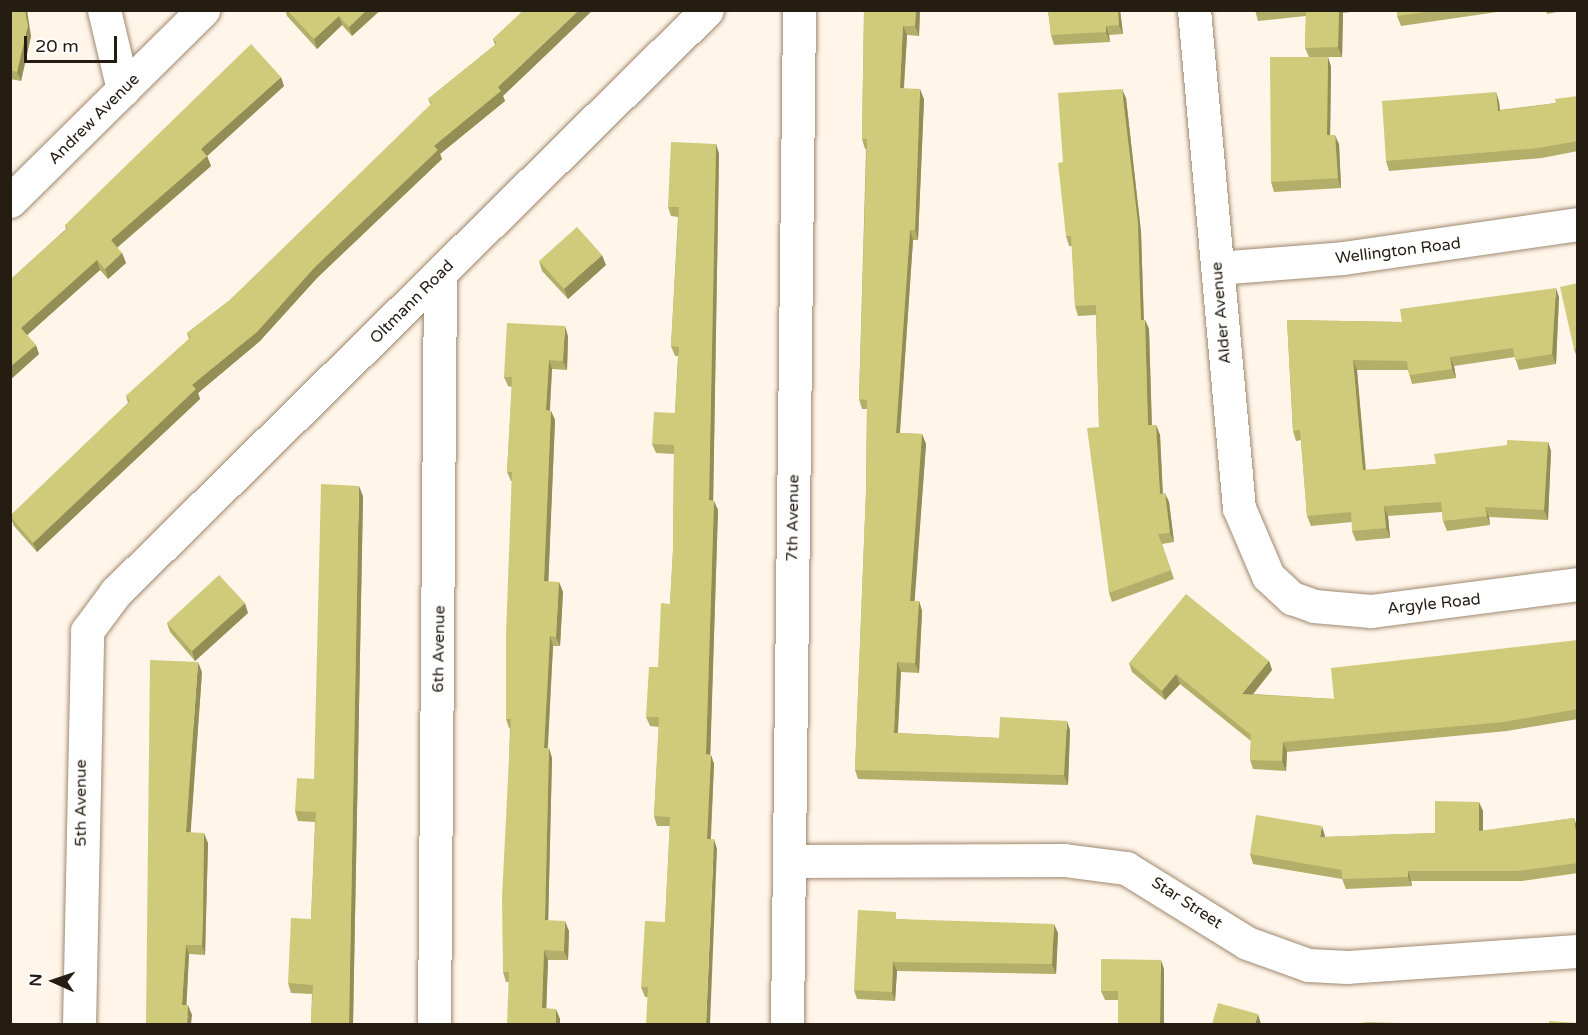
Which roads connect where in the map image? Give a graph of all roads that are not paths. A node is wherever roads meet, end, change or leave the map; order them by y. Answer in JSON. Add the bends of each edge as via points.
{"nodes":[{"id":1,"x":104,"y":10,"type":"edge"},
{"id":2,"x":203,"y":10,"type":"edge"},
{"id":3,"x":707,"y":10,"type":"edge"},
{"id":4,"x":799,"y":10,"type":"edge"},
{"id":5,"x":1194,"y":10,"type":"edge"},
{"id":6,"x":123,"y":90,"type":"junction"},
{"id":7,"x":10,"y":201,"type":"edge"},
{"id":8,"x":1578,"y":224,"type":"edge"},
{"id":9,"x":1217,"y":268,"type":"junction"},
{"id":10,"x":440,"y":273,"type":"junction"},
{"id":11,"x":1578,"y":584,"type":"edge"},
{"id":12,"x":116,"y":592,"type":"joint"},
{"id":13,"x":1292,"y":598,"type":"joint"},
{"id":14,"x":789,"y":861,"type":"junction"},
{"id":15,"x":1578,"y":951,"type":"edge"},
{"id":16,"x":79,"y":1024,"type":"edge"},
{"id":17,"x":434,"y":1024,"type":"edge"},
{"id":18,"x":788,"y":1024,"type":"edge"}],
"edges":[{"from":1,"to":6,"type":"street"},
{"from":2,"to":6,"type":"street","name":"Andrew Avenue"},
{"from":3,"to":10,"type":"street","name":"Oltmann Road"},
{"from":4,"to":14,"type":"street","name":"7th Avenue"},
{"from":5,"to":9,"type":"street","name":"Alder Avenue"},
{"from":6,"to":7,"type":"street","name":"Andrew Avenue"},
{"from":8,"to":9,"type":"street","name":"Wellington Road","via":[[1343,258]]},
{"from":9,"to":13,"type":"street","name":"Alder Avenue","via":[[1239,508],[1256,556]]},
{"from":10,"to":12,"type":"street","name":"Oltmann Road"},
{"from":10,"to":17,"type":"street","name":"6th Avenue"},
{"from":11,"to":13,"type":"street","name":"Argyle Road","via":[[1371,611],[1314,606]]},
{"from":12,"to":16,"type":"street","name":"5th Avenue","via":[[87,631],[82,664]]},
{"from":14,"to":15,"type":"street","name":"Star Street","via":[[1064,860],[1126,868],[1247,943],[1308,965],[1347,967]]},
{"from":14,"to":18,"type":"street","name":"7th Avenue"}]}
